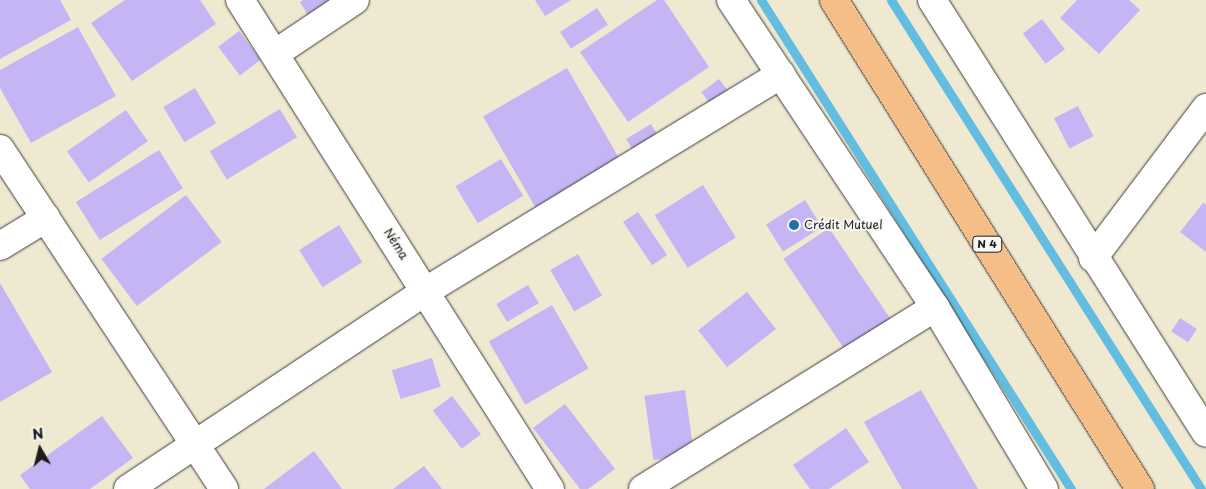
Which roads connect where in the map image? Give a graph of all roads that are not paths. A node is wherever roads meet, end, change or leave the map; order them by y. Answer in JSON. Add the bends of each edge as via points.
{"nodes":[{"id":1,"x":240,"y":0,"type":"edge"},
{"id":2,"x":356,"y":0,"type":"edge"},
{"id":3,"x":731,"y":0,"type":"edge"},
{"id":4,"x":834,"y":0,"type":"edge"},
{"id":5,"x":932,"y":0,"type":"edge"},
{"id":6,"x":276,"y":52,"type":"junction"},
{"id":7,"x":782,"y":74,"type":"junction"},
{"id":8,"x":1206,"y":108,"type":"edge"},
{"id":9,"x":0,"y":149,"type":"edge"},
{"id":10,"x":46,"y":218,"type":"junction"},
{"id":11,"x":0,"y":246,"type":"edge"},
{"id":12,"x":1093,"y":258,"type":"junction"},
{"id":13,"x":426,"y":291,"type":"junction"},
{"id":14,"x":935,"y":307,"type":"junction"},
{"id":15,"x":1206,"y":433,"type":"edge"},
{"id":16,"x":197,"y":445,"type":"junction"},
{"id":17,"x":128,"y":489,"type":"edge"},
{"id":18,"x":224,"y":489,"type":"edge"},
{"id":19,"x":550,"y":489,"type":"edge"},
{"id":20,"x":643,"y":489,"type":"edge"},
{"id":21,"x":1044,"y":489,"type":"edge"},
{"id":22,"x":1140,"y":489,"type":"edge"}],
"edges":[{"from":1,"to":6,"type":"street","name":"Néma"},
{"from":2,"to":6,"type":"street"},
{"from":3,"to":7,"type":"street"},
{"from":4,"to":22,"type":"highway","number":"N 4"},
{"from":5,"to":12,"type":"street"},
{"from":6,"to":13,"type":"street","name":"Néma"},
{"from":7,"to":13,"type":"street"},
{"from":7,"to":14,"type":"street"},
{"from":8,"to":12,"type":"street"},
{"from":9,"to":10,"type":"street"},
{"from":10,"to":11,"type":"street"},
{"from":10,"to":16,"type":"street"},
{"from":12,"to":15,"type":"street"},
{"from":13,"to":16,"type":"street"},
{"from":13,"to":19,"type":"street","name":"Néma"},
{"from":14,"to":20,"type":"street"},
{"from":14,"to":21,"type":"street"},
{"from":16,"to":17,"type":"street"},
{"from":16,"to":18,"type":"street"}]}
